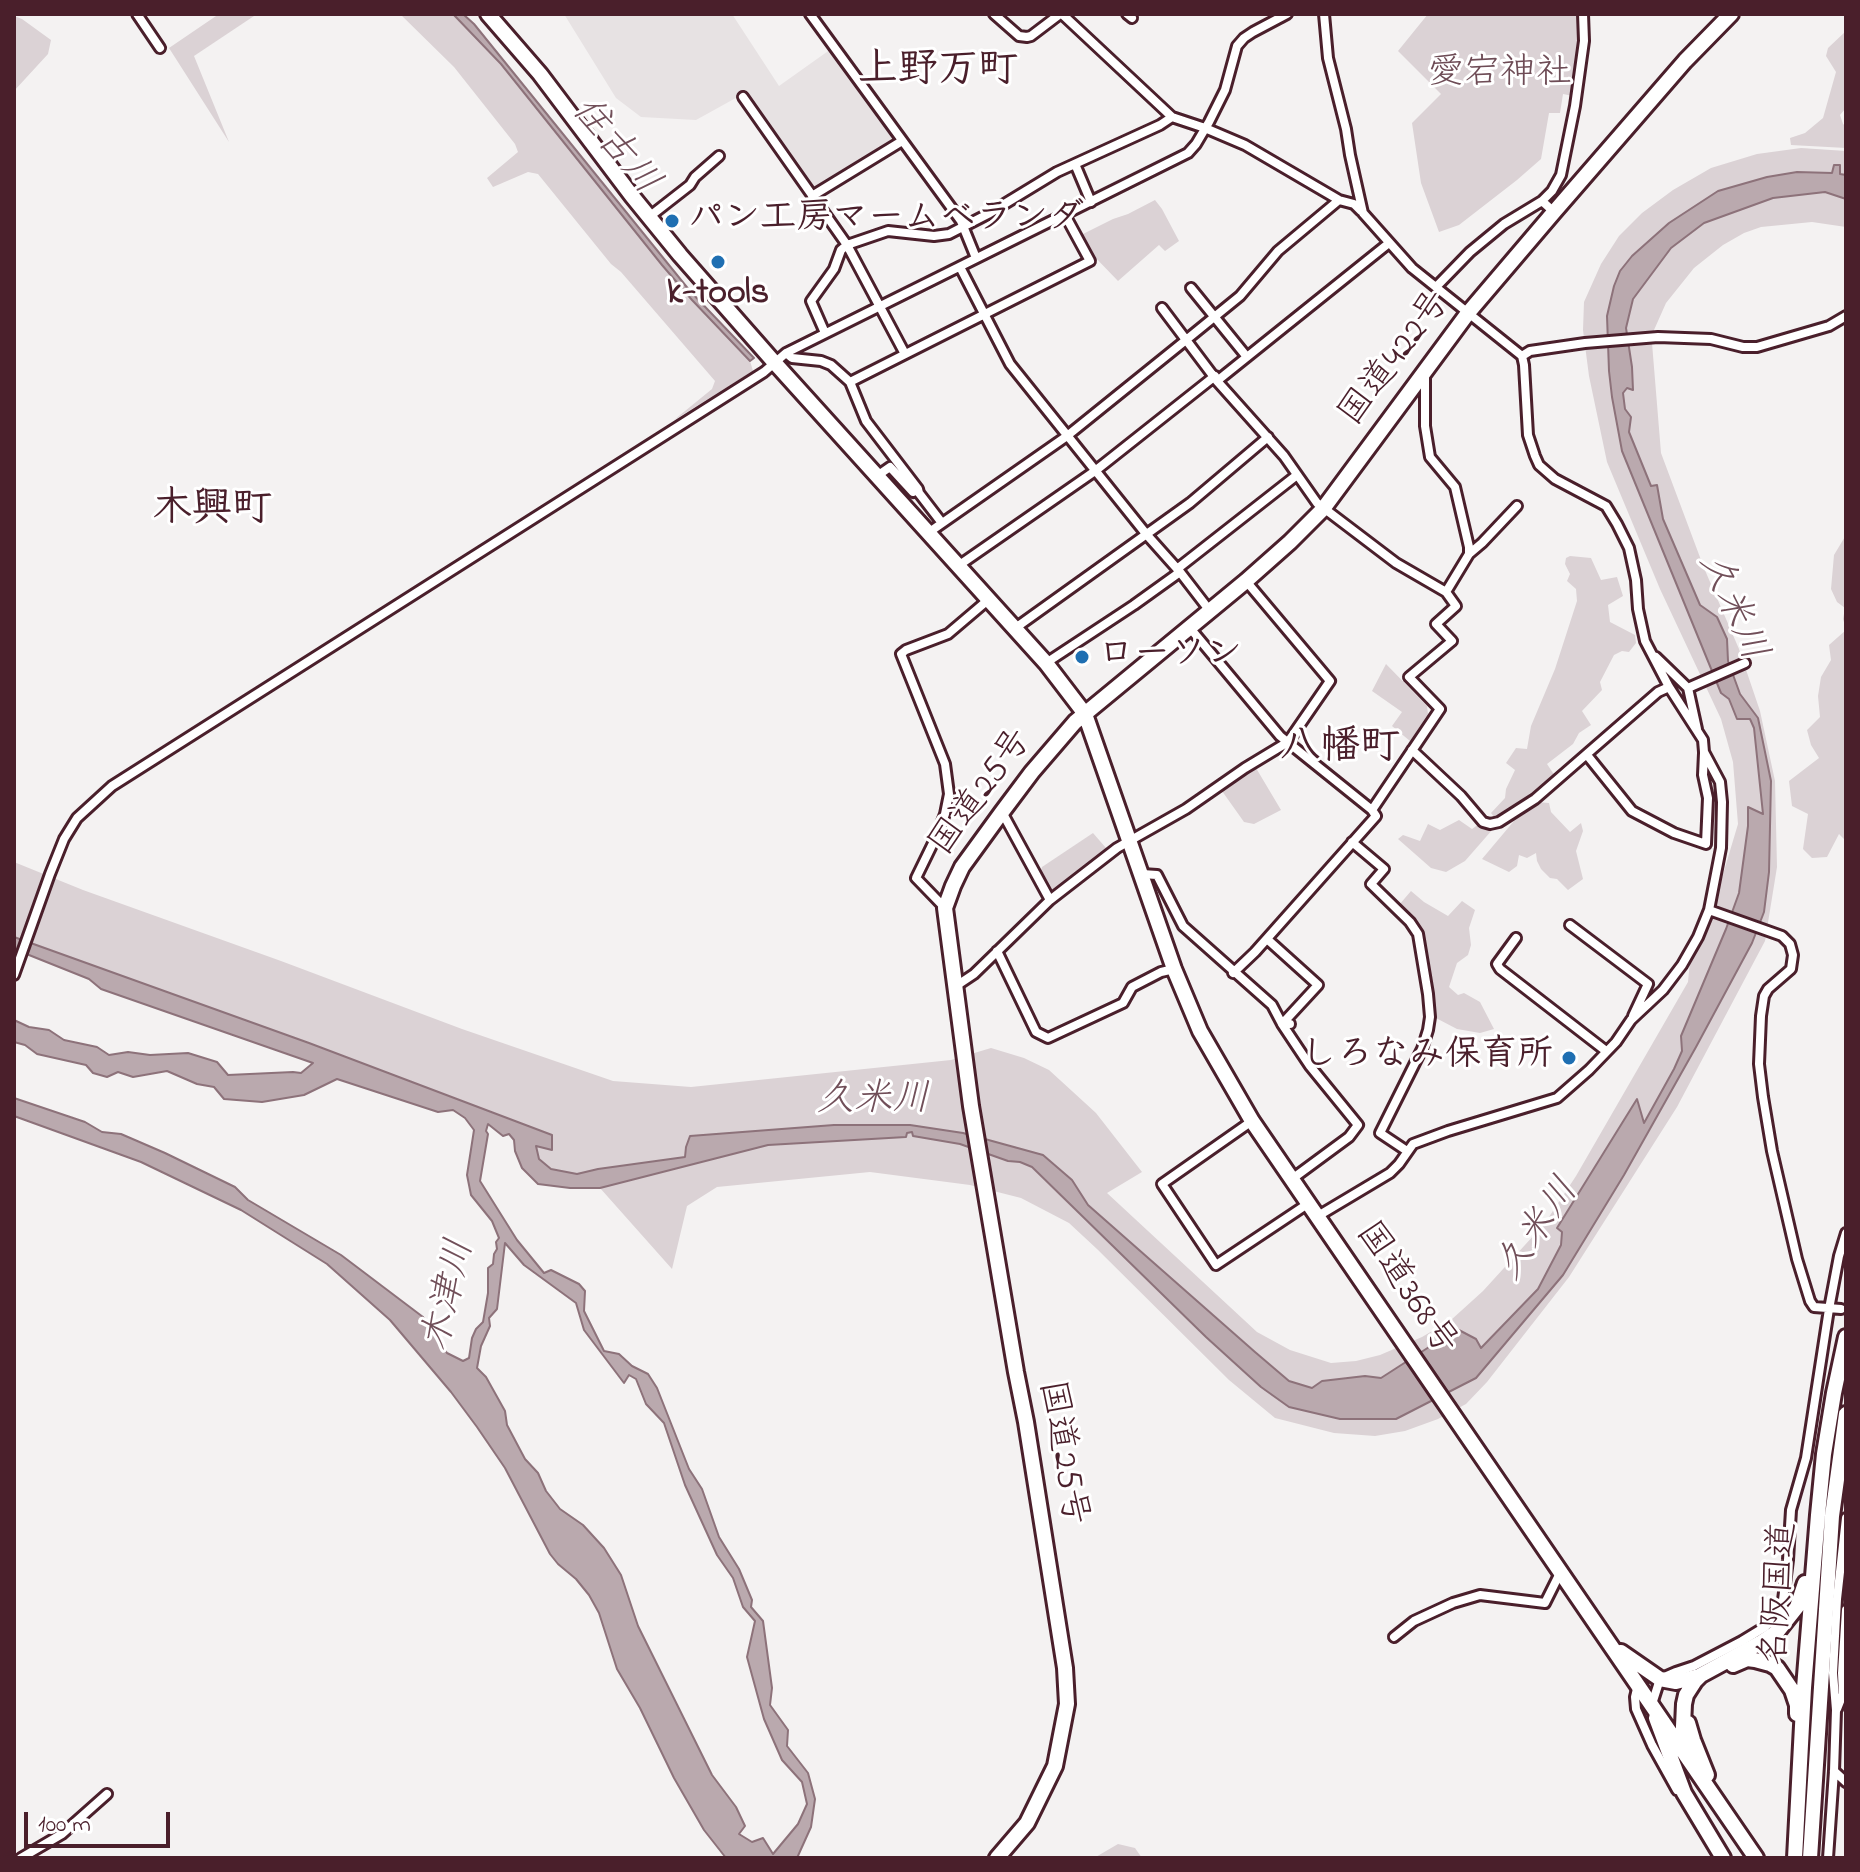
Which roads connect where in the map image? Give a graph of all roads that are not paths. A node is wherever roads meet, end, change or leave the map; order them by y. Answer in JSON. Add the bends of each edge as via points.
{"nodes":[{"id":1,"x":137,"y":14,"type":"edge"},
{"id":2,"x":488,"y":14,"type":"edge"},
{"id":3,"x":810,"y":14,"type":"edge"},
{"id":4,"x":1009,"y":14,"type":"edge"},
{"id":5,"x":1061,"y":14,"type":"edge"},
{"id":6,"x":1287,"y":14,"type":"edge"},
{"id":7,"x":1324,"y":14,"type":"edge"},
{"id":8,"x":1583,"y":14,"type":"edge"},
{"id":9,"x":1731,"y":14,"type":"edge"},
{"id":10,"x":998,"y":17,"type":"edge"},
{"id":11,"x":160,"y":48,"type":"dead end"},
{"id":12,"x":743,"y":97,"type":"dead end"},
{"id":13,"x":1172,"y":117,"type":"junction"},
{"id":14,"x":1205,"y":128,"type":"junction"},
{"id":15,"x":902,"y":141,"type":"junction"},
{"id":16,"x":719,"y":156,"type":"dead end"},
{"id":17,"x":1075,"y":164,"type":"junction"},
{"id":18,"x":812,"y":196,"type":"junction"},
{"id":19,"x":1339,"y":200,"type":"junction"},
{"id":20,"x":1542,"y":201,"type":"junction"},
{"id":21,"x":1091,"y":202,"type":"junction"},
{"id":22,"x":1554,"y":212,"type":"junction"},
{"id":23,"x":1363,"y":213,"type":"junction"},
{"id":24,"x":1065,"y":215,"type":"junction"},
{"id":25,"x":649,"y":217,"type":"junction"},
{"id":26,"x":964,"y":227,"type":"junction"},
{"id":27,"x":1389,"y":243,"type":"junction"},
{"id":28,"x":847,"y":245,"type":"junction"},
{"id":29,"x":976,"y":258,"type":"junction"},
{"id":30,"x":960,"y":267,"type":"junction"},
{"id":31,"x":1436,"y":287,"type":"junction"},
{"id":32,"x":1191,"y":288,"type":"dead end"},
{"id":33,"x":880,"y":307,"type":"junction"},
{"id":34,"x":1162,"y":308,"type":"dead end"},
{"id":35,"x":1468,"y":313,"type":"junction"},
{"id":36,"x":985,"y":314,"type":"junction"},
{"id":37,"x":1846,"y":316,"type":"edge"},
{"id":38,"x":1215,"y":317,"type":"junction"},
{"id":39,"x":825,"y":333,"type":"junction"},
{"id":40,"x":1186,"y":340,"type":"junction"},
{"id":41,"x":905,"y":354,"type":"junction"},
{"id":42,"x":1522,"y":356,"type":"junction"},
{"id":43,"x":780,"y":357,"type":"junction"},
{"id":44,"x":1247,"y":357,"type":"junction"},
{"id":45,"x":1425,"y":372,"type":"junction"},
{"id":46,"x":1216,"y":378,"type":"junction"},
{"id":47,"x":850,"y":382,"type":"junction"},
{"id":48,"x":1067,"y":436,"type":"junction"},
{"id":49,"x":1268,"y":437,"type":"junction"},
{"id":50,"x":1095,"y":471,"type":"junction"},
{"id":51,"x":1297,"y":475,"type":"junction"},
{"id":52,"x":877,"y":476,"type":"junction"},
{"id":53,"x":918,"y":489,"type":"junction"},
{"id":54,"x":1517,"y":506,"type":"dead end"},
{"id":55,"x":1323,"y":509,"type":"junction"},
{"id":56,"x":942,"y":523,"type":"junction"},
{"id":57,"x":928,"y":533,"type":"junction"},
{"id":58,"x":1147,"y":535,"type":"junction"},
{"id":59,"x":1469,"y":554,"type":"junction"},
{"id":60,"x":958,"y":566,"type":"junction"},
{"id":61,"x":1178,"y":571,"type":"junction"},
{"id":62,"x":1246,"y":581,"type":"junction"},
{"id":63,"x":1446,"y":592,"type":"junction"},
{"id":64,"x":988,"y":600,"type":"junction"},
{"id":65,"x":1210,"y":611,"type":"junction"},
{"id":66,"x":1190,"y":628,"type":"junction"},
{"id":67,"x":1014,"y":629,"type":"junction"},
{"id":68,"x":1652,"y":654,"type":"junction"},
{"id":69,"x":1046,"y":663,"type":"junction"},
{"id":70,"x":1745,"y":663,"type":"dead end"},
{"id":71,"x":1669,"y":687,"type":"junction"},
{"id":72,"x":1688,"y":688,"type":"junction"},
{"id":73,"x":1085,"y":714,"type":"junction"},
{"id":74,"x":1697,"y":731,"type":"junction"},
{"id":75,"x":1288,"y":742,"type":"junction"},
{"id":76,"x":1412,"y":750,"type":"junction"},
{"id":77,"x":1704,"y":752,"type":"junction"},
{"id":78,"x":1587,"y":755,"type":"junction"},
{"id":79,"x":1372,"y":810,"type":"junction"},
{"id":80,"x":1002,"y":812,"type":"junction"},
{"id":81,"x":1130,"y":840,"type":"junction"},
{"id":82,"x":1352,"y":842,"type":"junction"},
{"id":83,"x":1142,"y":874,"type":"junction"},
{"id":84,"x":1050,"y":900,"type":"junction"},
{"id":85,"x":945,"y":908,"type":"junction"},
{"id":86,"x":1709,"y":910,"type":"junction"},
{"id":87,"x":1570,"y":925,"type":"dead end"},
{"id":88,"x":1516,"y":938,"type":"dead end"},
{"id":89,"x":1267,"y":939,"type":"junction"},
{"id":90,"x":997,"y":951,"type":"junction"},
{"id":91,"x":1174,"y":969,"type":"junction"},
{"id":92,"x":1233,"y":973,"type":"junction"},
{"id":93,"x":14,"y":975,"type":"edge"},
{"id":94,"x":955,"y":986,"type":"junction"},
{"id":95,"x":1631,"y":1020,"type":"junction"},
{"id":96,"x":1286,"y":1024,"type":"junction"},
{"id":97,"x":1606,"y":1051,"type":"junction"},
{"id":98,"x":1252,"y":1121,"type":"junction"},
{"id":99,"x":1407,"y":1151,"type":"junction"},
{"id":100,"x":1292,"y":1179,"type":"junction"},
{"id":101,"x":1309,"y":1203,"type":"junction"},
{"id":102,"x":1318,"y":1216,"type":"junction"},
{"id":103,"x":1846,"y":1233,"type":"edge"},
{"id":104,"x":1829,"y":1309,"type":"junction"},
{"id":105,"x":1841,"y":1309,"type":"dead end"},
{"id":106,"x":1846,"y":1336,"type":"edge"},
{"id":107,"x":1846,"y":1414,"type":"edge"},
{"id":108,"x":1846,"y":1518,"type":"edge"},
{"id":109,"x":1560,"y":1573,"type":"junction"},
{"id":110,"x":1846,"y":1610,"type":"edge"},
{"id":111,"x":1394,"y":1637,"type":"dead end"},
{"id":112,"x":1605,"y":1639,"type":"junction"},
{"id":113,"x":1701,"y":1675,"type":"junction"},
{"id":114,"x":1844,"y":1675,"type":"edge"},
{"id":115,"x":1660,"y":1679,"type":"junction"},
{"id":116,"x":1638,"y":1685,"type":"junction"},
{"id":117,"x":1819,"y":1689,"type":"junction"},
{"id":118,"x":1652,"y":1704,"type":"junction"},
{"id":119,"x":1836,"y":1710,"type":"junction"},
{"id":120,"x":1682,"y":1748,"type":"junction"},
{"id":121,"x":1834,"y":1771,"type":"junction"},
{"id":122,"x":1846,"y":1782,"type":"edge"},
{"id":123,"x":107,"y":1794,"type":"dead end"},
{"id":124,"x":1716,"y":1799,"type":"junction"},
{"id":125,"x":1795,"y":1852,"type":"edge"},
{"id":126,"x":21,"y":1858,"type":"edge"},
{"id":127,"x":997,"y":1858,"type":"edge"},
{"id":128,"x":1715,"y":1858,"type":"edge"},
{"id":129,"x":1723,"y":1858,"type":"edge"},
{"id":130,"x":1756,"y":1858,"type":"edge"},
{"id":131,"x":1810,"y":1858,"type":"edge"},
{"id":132,"x":1818,"y":1858,"type":"edge"},
{"id":133,"x":1828,"y":1858,"type":"edge"}],
"edges":[{"from":1,"to":11,"type":"street"},
{"from":2,"to":25,"type":"highway","name":"国道25号"},
{"from":3,"to":15,"type":"street"},
{"from":4,"to":10,"type":"street"},
{"from":5,"to":10,"type":"street","via":[[1027,37]]},
{"from":5,"to":13,"type":"street"},
{"from":6,"to":14,"type":"street","via":[[1237,46],[1225,90]]},
{"from":7,"to":23,"type":"street","via":[[1328,58]]},
{"from":8,"to":20,"type":"street","via":[[1584,41],[1561,175]]},
{"from":9,"to":22,"type":"highway","name":"国道422号"},
{"from":12,"to":18,"type":"street"},
{"from":13,"to":14,"type":"street"},
{"from":13,"to":17,"type":"street"},
{"from":14,"to":19,"type":"street"},
{"from":14,"to":21,"type":"street","via":[[1188,153]]},
{"from":15,"to":18,"type":"street"},
{"from":15,"to":26,"type":"street"},
{"from":16,"to":25,"type":"street"},
{"from":17,"to":21,"type":"street"},
{"from":17,"to":26,"type":"street"},
{"from":18,"to":28,"type":"street"},
{"from":19,"to":23,"type":"street"},
{"from":19,"to":38,"type":"street","via":[[1278,251]]},
{"from":20,"to":22,"type":"street"},
{"from":20,"to":31,"type":"street","via":[[1504,224]]},
{"from":21,"to":24,"type":"street"},
{"from":22,"to":35,"type":"highway","name":"国道422号"},
{"from":23,"to":27,"type":"street"},
{"from":24,"to":29,"type":"street"},
{"from":24,"to":36,"type":"street","via":[[1090,261]]},
{"from":25,"to":43,"type":"highway","name":"国道25号"},
{"from":26,"to":28,"type":"street","via":[[934,236],[888,231]]},
{"from":26,"to":29,"type":"street"},
{"from":27,"to":31,"type":"street"},
{"from":27,"to":44,"type":"street"},
{"from":28,"to":33,"type":"street"},
{"from":28,"to":39,"type":"street","via":[[811,301]]},
{"from":29,"to":30,"type":"street"},
{"from":30,"to":33,"type":"street"},
{"from":30,"to":36,"type":"street"},
{"from":31,"to":35,"type":"street"},
{"from":32,"to":38,"type":"street"},
{"from":33,"to":39,"type":"street"},
{"from":33,"to":41,"type":"street"},
{"from":34,"to":40,"type":"street"},
{"from":35,"to":42,"type":"street"},
{"from":35,"to":45,"type":"highway","name":"国道422号"},
{"from":36,"to":41,"type":"street"},
{"from":36,"to":48,"type":"street","via":[[1010,364]]},
{"from":37,"to":42,"type":"street","via":[[1757,347],[1711,339],[1645,338]]},
{"from":38,"to":40,"type":"street"},
{"from":38,"to":44,"type":"street"},
{"from":39,"to":43,"type":"street"},
{"from":40,"to":46,"type":"street"},
{"from":40,"to":48,"type":"street"},
{"from":41,"to":47,"type":"street"},
{"from":42,"to":68,"type":"street","via":[[1528,435],[1535,456],[1555,479],[1606,506],[1617,524],[1629,548],[1638,609]]},
{"from":43,"to":47,"type":"street","via":[[821,361]]},
{"from":43,"to":52,"type":"highway","name":"国道25号"},
{"from":43,"to":93,"type":"street","via":[[112,786],[77,818],[64,839]]},
{"from":44,"to":46,"type":"street"},
{"from":45,"to":55,"type":"highway","name":"国道422号"},
{"from":45,"to":59,"type":"street","via":[[1430,457],[1457,491]]},
{"from":46,"to":49,"type":"street"},
{"from":46,"to":50,"type":"street"},
{"from":47,"to":53,"type":"street","via":[[866,421]]},
{"from":48,"to":50,"type":"street"},
{"from":48,"to":56,"type":"street"},
{"from":49,"to":51,"type":"street"},
{"from":49,"to":58,"type":"street"},
{"from":50,"to":58,"type":"street"},
{"from":50,"to":60,"type":"street"},
{"from":51,"to":55,"type":"street"},
{"from":51,"to":61,"type":"street"},
{"from":52,"to":53,"type":"street","via":[[890,467],[913,492]]},
{"from":52,"to":57,"type":"highway","name":"国道25号"},
{"from":53,"to":56,"type":"street"},
{"from":54,"to":59,"type":"street"},
{"from":55,"to":62,"type":"highway","name":"国道422号"},
{"from":55,"to":63,"type":"street"},
{"from":56,"to":57,"type":"street"},
{"from":57,"to":60,"type":"highway","name":"国道25号"},
{"from":58,"to":61,"type":"street"},
{"from":58,"to":67,"type":"street"},
{"from":59,"to":63,"type":"street"},
{"from":60,"to":64,"type":"highway","name":"国道25号"},
{"from":61,"to":65,"type":"street"},
{"from":61,"to":69,"type":"street"},
{"from":62,"to":65,"type":"highway","name":"国道422号"},
{"from":62,"to":75,"type":"street","via":[[1330,681]]},
{"from":63,"to":76,"type":"street","via":[[1456,606],[1436,624],[1452,641],[1409,677],[1440,709]]},
{"from":64,"to":67,"type":"highway","name":"国道25号"},
{"from":64,"to":85,"type":"street","via":[[948,634],[901,654],[945,764],[945,814],[916,878]]},
{"from":65,"to":66,"type":"highway","name":"国道422号"},
{"from":66,"to":73,"type":"highway","name":"国道422号"},
{"from":66,"to":75,"type":"street"},
{"from":67,"to":69,"type":"highway","name":"国道25号"},
{"from":68,"to":71,"type":"street"},
{"from":68,"to":72,"type":"street"},
{"from":69,"to":73,"type":"highway","name":"国道25号"},
{"from":70,"to":72,"type":"street"},
{"from":71,"to":74,"type":"street"},
{"from":71,"to":78,"type":"street"},
{"from":72,"to":74,"type":"street"},
{"from":73,"to":80,"type":"highway","name":"国道25号"},
{"from":73,"to":81,"type":"highway","name":"国道368号"},
{"from":74,"to":77,"type":"street"},
{"from":75,"to":79,"type":"street"},
{"from":75,"to":81,"type":"street"},
{"from":76,"to":78,"type":"street","via":[[1490,824],[1535,799]]},
{"from":76,"to":79,"type":"street"},
{"from":77,"to":78,"type":"street","via":[[1706,844],[1632,811]]},
{"from":77,"to":86,"type":"street","via":[[1720,782],[1722,802],[1721,848]]},
{"from":79,"to":82,"type":"street","via":[[1376,816]]},
{"from":80,"to":84,"type":"street"},
{"from":80,"to":85,"type":"highway","name":"国道25号","via":[[962,867]]},
{"from":81,"to":83,"type":"highway","name":"国道368号"},
{"from":81,"to":84,"type":"street"},
{"from":82,"to":89,"type":"street"},
{"from":82,"to":99,"type":"street","via":[[1384,869],[1371,884],[1418,934],[1428,1030],[1380,1133]]},
{"from":83,"to":91,"type":"highway","name":"国道368号"},
{"from":83,"to":92,"type":"street","via":[[1157,875],[1183,926]]},
{"from":84,"to":90,"type":"street"},
{"from":85,"to":94,"type":"highway","name":"国道25号"},
{"from":86,"to":95,"type":"street","via":[[1682,965]]},
{"from":86,"to":104,"type":"street","via":[[1782,936],[1790,944],[1791,969],[1764,996],[1759,1064],[1769,1137],[1797,1259],[1810,1301]]},
{"from":87,"to":95,"type":"street","via":[[1648,984]]},
{"from":88,"to":97,"type":"street","via":[[1497,964],[1500,969]]},
{"from":89,"to":92,"type":"street"},
{"from":89,"to":96,"type":"street","via":[[1318,985]]},
{"from":90,"to":91,"type":"street","via":[[1036,1032],[1048,1038],[1123,1003],[1132,987]]},
{"from":90,"to":94,"type":"street"},
{"from":91,"to":98,"type":"highway","name":"国道368号","via":[[1200,1031]]},
{"from":92,"to":96,"type":"street"},
{"from":94,"to":127,"type":"highway","name":"国道25号","via":[[1067,1704],[1055,1766],[1027,1823]]},
{"from":95,"to":97,"type":"street"},
{"from":96,"to":100,"type":"street","via":[[1310,1066],[1358,1125]]},
{"from":97,"to":99,"type":"street","via":[[1557,1098],[1425,1138]]},
{"from":98,"to":100,"type":"highway","name":"国道368号"},
{"from":98,"to":101,"type":"street","via":[[1162,1184],[1216,1265]]},
{"from":99,"to":102,"type":"street","via":[[1390,1173]]},
{"from":100,"to":101,"type":"highway","name":"国道368号"},
{"from":101,"to":102,"type":"highway","name":"国道368号"},
{"from":102,"to":109,"type":"highway","name":"国道368号"},
{"from":103,"to":104,"type":"street"},
{"from":104,"to":105,"type":"street"},
{"from":104,"to":115,"type":"street","via":[[1806,1458],[1791,1510],[1782,1608],[1742,1641]]},
{"from":106,"to":113,"type":"highway","via":[[1825,1423],[1801,1598],[1778,1631]]},
{"from":106,"to":125,"type":"highway","name":"名阪国道","via":[[1824,1454]]},
{"from":107,"to":117,"type":"highway","name":"名阪国道"},
{"from":108,"to":119,"type":"street","via":[[1833,1673]]},
{"from":109,"to":111,"type":"street","via":[[1545,1603],[1480,1595],[1414,1621]]},
{"from":109,"to":112,"type":"highway","name":"国道368号"},
{"from":110,"to":114,"type":"street"},
{"from":112,"to":115,"type":"highway"},
{"from":112,"to":116,"type":"highway","name":"国道368号"},
{"from":113,"to":115,"type":"highway","via":[[1685,1681]]},
{"from":113,"to":120,"type":"highway","via":[[1684,1704]]},
{"from":114,"to":119,"type":"street"},
{"from":115,"to":118,"type":"street"},
{"from":116,"to":118,"type":"highway","name":"国道368号"},
{"from":116,"to":128,"type":"street","via":[[1636,1709],[1652,1745]]},
{"from":117,"to":131,"type":"highway","name":"名阪国道"},
{"from":117,"to":132,"type":"highway","via":[[1824,1729]]},
{"from":118,"to":120,"type":"highway","name":"国道368号"},
{"from":118,"to":129,"type":"highway","via":[[1684,1793]]},
{"from":119,"to":121,"type":"street"},
{"from":120,"to":124,"type":"highway","name":"国道368号"},
{"from":121,"to":122,"type":"street"},
{"from":121,"to":133,"type":"street"},
{"from":123,"to":126,"type":"street","via":[[62,1834]]},
{"from":124,"to":125,"type":"highway","via":[[1689,1728],[1690,1698],[1704,1680],[1725,1668],[1747,1659],[1763,1661],[1783,1674],[1797,1705]]},
{"from":124,"to":130,"type":"highway","name":"国道368号"}]}
